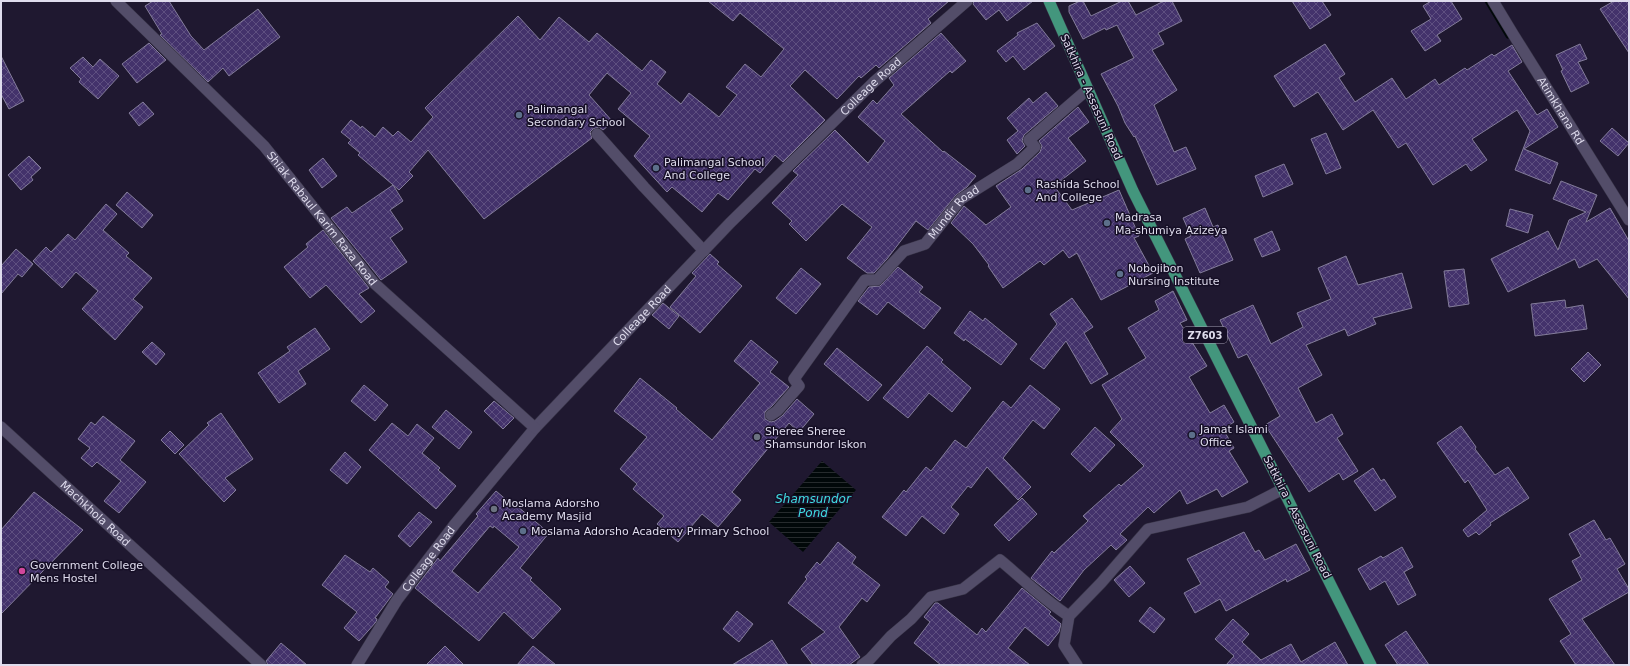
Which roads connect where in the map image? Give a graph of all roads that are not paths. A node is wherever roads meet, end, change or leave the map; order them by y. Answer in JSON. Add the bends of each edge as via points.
{"nodes":[{"id":1,"x":116,"y":1,"type":"edge"},
{"id":2,"x":967,"y":1,"type":"edge"},
{"id":3,"x":1049,"y":1,"type":"edge"},
{"id":4,"x":1494,"y":1,"type":"edge"},
{"id":5,"x":1088,"y":90,"type":"junction"},
{"id":6,"x":597,"y":134,"type":"dead end"},
{"id":7,"x":1629,"y":220,"type":"edge"},
{"id":8,"x":704,"y":250,"type":"junction"},
{"id":9,"x":771,"y":415,"type":"dead end"},
{"id":10,"x":1,"y":427,"type":"edge"},
{"id":11,"x":535,"y":428,"type":"junction"},
{"id":12,"x":1283,"y":489,"type":"junction"},
{"id":13,"x":1069,"y":616,"type":"junction"},
{"id":14,"x":261,"y":665,"type":"edge"},
{"id":15,"x":357,"y":665,"type":"edge"},
{"id":16,"x":862,"y":665,"type":"edge"},
{"id":17,"x":1077,"y":665,"type":"edge"},
{"id":18,"x":1371,"y":665,"type":"edge"}],
"edges":[{"from":1,"to":11,"type":"street","name":"Shiak Rabaul Karim Raza Road","via":[[264,146],[374,283]]},
{"from":2,"to":8,"type":"street","name":"Colleage Road","via":[[874,82]]},
{"from":3,"to":5,"type":"main road","name":"Satkhira - Assasuni Road","number":"Z7603"},
{"from":4,"to":7,"type":"street","name":"Atimkhana Rd"},
{"from":5,"to":9,"type":"street","name":"Mundir Road","via":[[1029,140],[1034,147],[1017,164],[961,199],[925,244],[904,251],[877,280],[865,280],[794,379],[799,386]]},
{"from":5,"to":12,"type":"main road","name":"Satkhira - Assasuni Road","number":"Z7603","via":[[1133,190]]},
{"from":6,"to":8,"type":"street"},
{"from":8,"to":11,"type":"street","name":"Colleage Road"},
{"from":10,"to":14,"type":"street","name":"Machkhola Road"},
{"from":11,"to":15,"type":"street","name":"Colleage Road","via":[[396,600]]},
{"from":12,"to":13,"type":"street","via":[[1248,507],[1148,529]]},
{"from":12,"to":18,"type":"main road","name":"Satkhira - Assasuni Road","number":"Z7603"},
{"from":13,"to":16,"type":"street","via":[[1052,605],[1000,560],[963,589],[931,597]]},
{"from":13,"to":17,"type":"street","via":[[1064,645]]}]}
